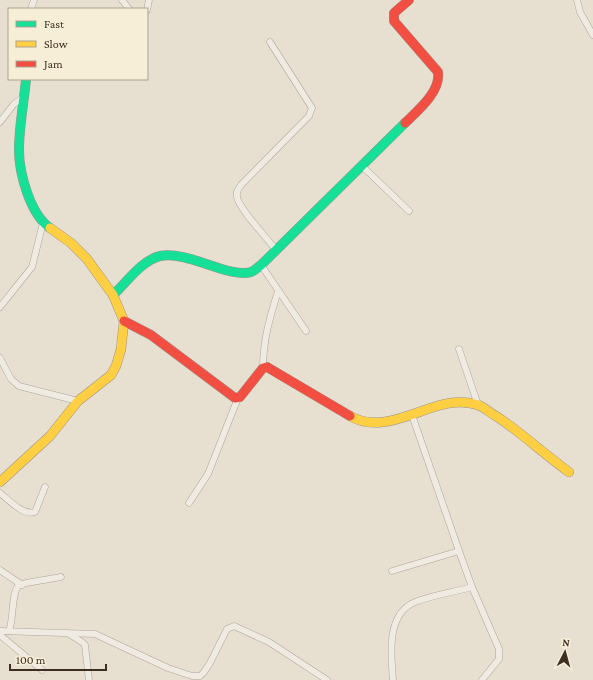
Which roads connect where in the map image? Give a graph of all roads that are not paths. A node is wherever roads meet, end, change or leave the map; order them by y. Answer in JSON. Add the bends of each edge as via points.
{"nodes":[{"id":1,"x":122,"y":0,"type":"edge"},
{"id":2,"x":408,"y":0,"type":"edge"},
{"id":3,"x":577,"y":0,"type":"edge"},
{"id":4,"x":128,"y":8,"type":"edge"},
{"id":5,"x":593,"y":35,"type":"edge"},
{"id":6,"x":270,"y":42,"type":"dead end"},
{"id":7,"x":26,"y":80,"type":"edge"},
{"id":8,"x":24,"y":97,"type":"junction"},
{"id":9,"x":0,"y":122,"type":"edge"},
{"id":10,"x":362,"y":166,"type":"junction"},
{"id":11,"x":409,"y":211,"type":"dead end"},
{"id":12,"x":43,"y":223,"type":"junction"},
{"id":13,"x":276,"y":250,"type":"junction"},
{"id":14,"x":261,"y":265,"type":"junction"},
{"id":15,"x":278,"y":291,"type":"junction"},
{"id":16,"x":113,"y":295,"type":"junction"},
{"id":17,"x":0,"y":306,"type":"edge"},
{"id":18,"x":124,"y":321,"type":"junction"},
{"id":19,"x":306,"y":331,"type":"dead end"},
{"id":20,"x":459,"y":350,"type":"dead end"},
{"id":21,"x":0,"y":358,"type":"edge"},
{"id":22,"x":264,"y":368,"type":"junction"},
{"id":23,"x":238,"y":398,"type":"junction"},
{"id":24,"x":78,"y":401,"type":"junction"},
{"id":25,"x":478,"y":405,"type":"junction"},
{"id":26,"x":412,"y":415,"type":"junction"},
{"id":27,"x":569,"y":472,"type":"dead end"},
{"id":28,"x":0,"y":482,"type":"edge"},
{"id":29,"x":45,"y":487,"type":"dead end"},
{"id":30,"x":0,"y":494,"type":"edge"},
{"id":31,"x":190,"y":503,"type":"dead end"},
{"id":32,"x":459,"y":551,"type":"junction"},
{"id":33,"x":0,"y":570,"type":"edge"},
{"id":34,"x":392,"y":571,"type":"dead end"},
{"id":35,"x":61,"y":578,"type":"dead end"},
{"id":36,"x":22,"y":585,"type":"junction"},
{"id":37,"x":472,"y":587,"type":"junction"},
{"id":38,"x":0,"y":631,"type":"edge"},
{"id":39,"x":9,"y":631,"type":"junction"},
{"id":40,"x":69,"y":634,"type":"junction"},
{"id":41,"x":0,"y":635,"type":"edge"},
{"id":42,"x":42,"y":670,"type":"dead end"},
{"id":43,"x":200,"y":678,"type":"edge"},
{"id":44,"x":89,"y":680,"type":"edge"},
{"id":45,"x":327,"y":680,"type":"edge"},
{"id":46,"x":393,"y":680,"type":"edge"},
{"id":47,"x":483,"y":680,"type":"edge"}],
"edges":[{"from":1,"to":4,"type":"street"},
{"from":2,"to":10,"type":"street","via":[[394,12],[394,21],[438,72],[439,78],[435,89],[418,110]]},
{"from":3,"to":5,"type":"street","via":[[580,12]]},
{"from":6,"to":13,"type":"street","via":[[312,108],[309,116],[237,193],[237,198],[244,209]]},
{"from":7,"to":8,"type":"street"},
{"from":8,"to":9,"type":"street","via":[[14,104]]},
{"from":8,"to":12,"type":"street","via":[[19,150],[21,167],[31,204]]},
{"from":10,"to":11,"type":"street"},
{"from":10,"to":13,"type":"street"},
{"from":12,"to":16,"type":"street","via":[[80,251]]},
{"from":12,"to":17,"type":"street","via":[[32,267]]},
{"from":13,"to":14,"type":"street"},
{"from":14,"to":15,"type":"street"},
{"from":14,"to":16,"type":"street","via":[[251,272],[245,272],[178,256],[161,255],[146,264]]},
{"from":15,"to":19,"type":"street"},
{"from":15,"to":22,"type":"street","via":[[266,331],[263,348]]},
{"from":16,"to":18,"type":"street"},
{"from":18,"to":23,"type":"street","via":[[151,335],[229,395]]},
{"from":18,"to":24,"type":"street","via":[[118,357],[111,375]]},
{"from":20,"to":25,"type":"street"},
{"from":21,"to":24,"type":"street","via":[[12,380],[19,386]]},
{"from":22,"to":23,"type":"street"},
{"from":22,"to":26,"type":"street","via":[[270,368],[355,419],[365,422]]},
{"from":23,"to":31,"type":"street","via":[[208,474]]},
{"from":24,"to":28,"type":"street","via":[[50,436]]},
{"from":25,"to":26,"type":"street","via":[[464,402]]},
{"from":25,"to":27,"type":"street","via":[[519,431]]},
{"from":26,"to":32,"type":"street"},
{"from":29,"to":30,"type":"street","via":[[35,512],[32,513],[25,512]]},
{"from":32,"to":34,"type":"street"},
{"from":32,"to":37,"type":"street"},
{"from":33,"to":36,"type":"street"},
{"from":35,"to":36,"type":"street"},
{"from":36,"to":39,"type":"street","via":[[18,586],[14,594],[13,621]]},
{"from":37,"to":46,"type":"street","via":[[414,603],[399,617],[393,631]]},
{"from":37,"to":47,"type":"street","via":[[500,653],[499,659]]},
{"from":38,"to":39,"type":"street"},
{"from":39,"to":40,"type":"street"},
{"from":40,"to":43,"type":"street","via":[[95,634],[168,668]]},
{"from":40,"to":44,"type":"street","via":[[85,645]]},
{"from":41,"to":42,"type":"street"},
{"from":43,"to":45,"type":"street","via":[[210,664],[227,629],[234,626],[269,642]]}]}
